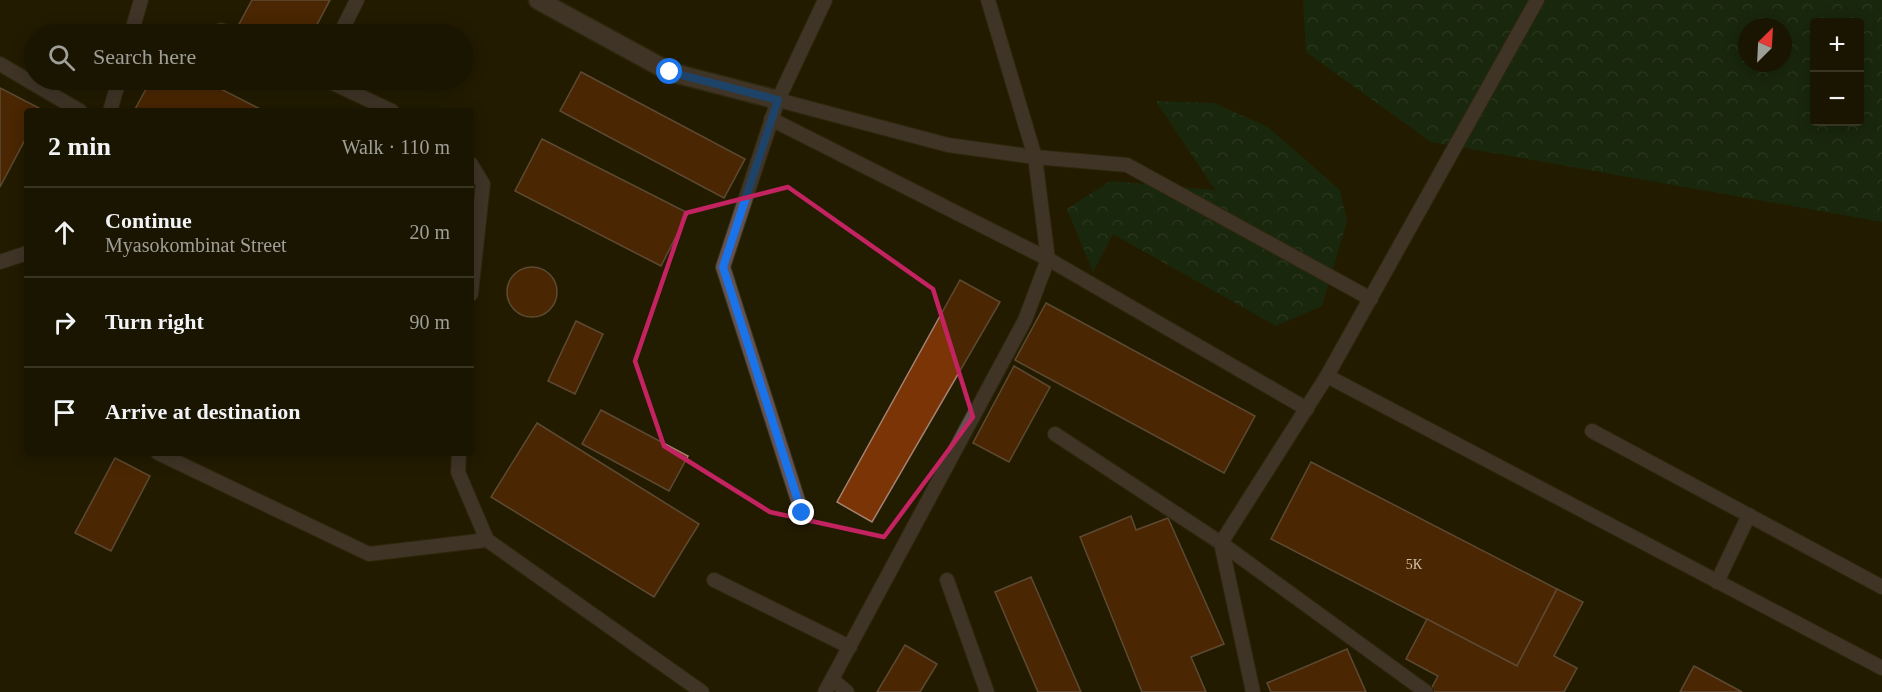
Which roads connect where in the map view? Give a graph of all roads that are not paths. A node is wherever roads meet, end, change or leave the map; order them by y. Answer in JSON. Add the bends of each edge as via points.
{"nodes":[{"id":1,"x":141,"y":0,"type":"edge"},
{"id":2,"x":357,"y":0,"type":"edge"},
{"id":3,"x":538,"y":0,"type":"edge"},
{"id":4,"x":825,"y":0,"type":"edge"},
{"id":5,"x":987,"y":0,"type":"edge"},
{"id":6,"x":1537,"y":0,"type":"edge"},
{"id":7,"x":134,"y":24,"type":"edge"},
{"id":8,"x":345,"y":24,"type":"edge"},
{"id":9,"x":0,"y":64,"type":"edge"},
{"id":10,"x":24,"y":78,"type":"edge"},
{"id":11,"x":44,"y":90,"type":"edge"},
{"id":12,"x":116,"y":90,"type":"edge"},
{"id":13,"x":347,"y":90,"type":"edge"},
{"id":14,"x":778,"y":100,"type":"junction"},
{"id":15,"x":75,"y":108,"type":"edge"},
{"id":16,"x":111,"y":108,"type":"edge"},
{"id":17,"x":386,"y":108,"type":"edge"},
{"id":18,"x":771,"y":119,"type":"junction"},
{"id":19,"x":1035,"y":157,"type":"junction"},
{"id":20,"x":474,"y":169,"type":"edge"},
{"id":21,"x":24,"y":254,"type":"edge"},
{"id":22,"x":1048,"y":259,"type":"junction"},
{"id":23,"x":0,"y":262,"type":"edge"},
{"id":24,"x":474,"y":266,"type":"edge"},
{"id":25,"x":1371,"y":299,"type":"junction"},
{"id":26,"x":1327,"y":376,"type":"junction"},
{"id":27,"x":1307,"y":409,"type":"junction"},
{"id":28,"x":1593,"y":431,"type":"dead end"},
{"id":29,"x":1055,"y":434,"type":"dead end"},
{"id":30,"x":164,"y":456,"type":"edge"},
{"id":31,"x":459,"y":456,"type":"edge"},
{"id":32,"x":802,"y":513,"type":"dead end"},
{"id":33,"x":1749,"y":515,"type":"junction"},
{"id":34,"x":487,"y":540,"type":"junction"},
{"id":35,"x":1221,"y":543,"type":"junction"},
{"id":36,"x":714,"y":580,"type":"dead end"},
{"id":37,"x":947,"y":580,"type":"dead end"},
{"id":38,"x":1717,"y":582,"type":"junction"},
{"id":39,"x":1882,"y":587,"type":"edge"},
{"id":40,"x":850,"y":647,"type":"junction"},
{"id":41,"x":1882,"y":668,"type":"edge"},
{"id":42,"x":833,"y":680,"type":"junction"},
{"id":43,"x":702,"y":692,"type":"edge"},
{"id":44,"x":825,"y":692,"type":"edge"},
{"id":45,"x":847,"y":692,"type":"edge"},
{"id":46,"x":987,"y":692,"type":"edge"},
{"id":47,"x":1253,"y":692,"type":"edge"},
{"id":48,"x":1426,"y":692,"type":"edge"}],
"edges":[{"from":1,"to":7,"type":"lane"},
{"from":2,"to":8,"type":"lane"},
{"from":3,"to":14,"type":"street","via":[[670,72]]},
{"from":4,"to":14,"type":"lane"},
{"from":5,"to":19,"type":"lane"},
{"from":6,"to":25,"type":"lane"},
{"from":9,"to":10,"type":"lane"},
{"from":11,"to":15,"type":"lane"},
{"from":12,"to":16,"type":"lane"},
{"from":13,"to":17,"type":"lane"},
{"from":14,"to":18,"type":"lane"},
{"from":14,"to":19,"type":"lane","via":[[948,145]]},
{"from":18,"to":22,"type":"lane"},
{"from":18,"to":32,"type":"lane","via":[[723,267]]},
{"from":19,"to":22,"type":"lane"},
{"from":19,"to":25,"type":"lane","via":[[1127,165]]},
{"from":20,"to":24,"type":"lane","via":[[483,184]]},
{"from":21,"to":23,"type":"lane"},
{"from":22,"to":27,"type":"lane"},
{"from":22,"to":40,"type":"lane","via":[[1025,320]]},
{"from":25,"to":26,"type":"lane"},
{"from":26,"to":27,"type":"lane"},
{"from":26,"to":38,"type":"lane"},
{"from":27,"to":35,"type":"lane"},
{"from":28,"to":33,"type":"lane"},
{"from":29,"to":35,"type":"lane"},
{"from":30,"to":34,"type":"lane","via":[[369,554]]},
{"from":31,"to":34,"type":"lane","via":[[458,472]]},
{"from":33,"to":38,"type":"lane"},
{"from":33,"to":39,"type":"lane"},
{"from":34,"to":43,"type":"lane"},
{"from":35,"to":47,"type":"lane"},
{"from":35,"to":48,"type":"lane"},
{"from":36,"to":40,"type":"lane"},
{"from":37,"to":46,"type":"lane"},
{"from":38,"to":41,"type":"lane"},
{"from":40,"to":42,"type":"lane"},
{"from":42,"to":44,"type":"lane"},
{"from":42,"to":45,"type":"lane"}]}
